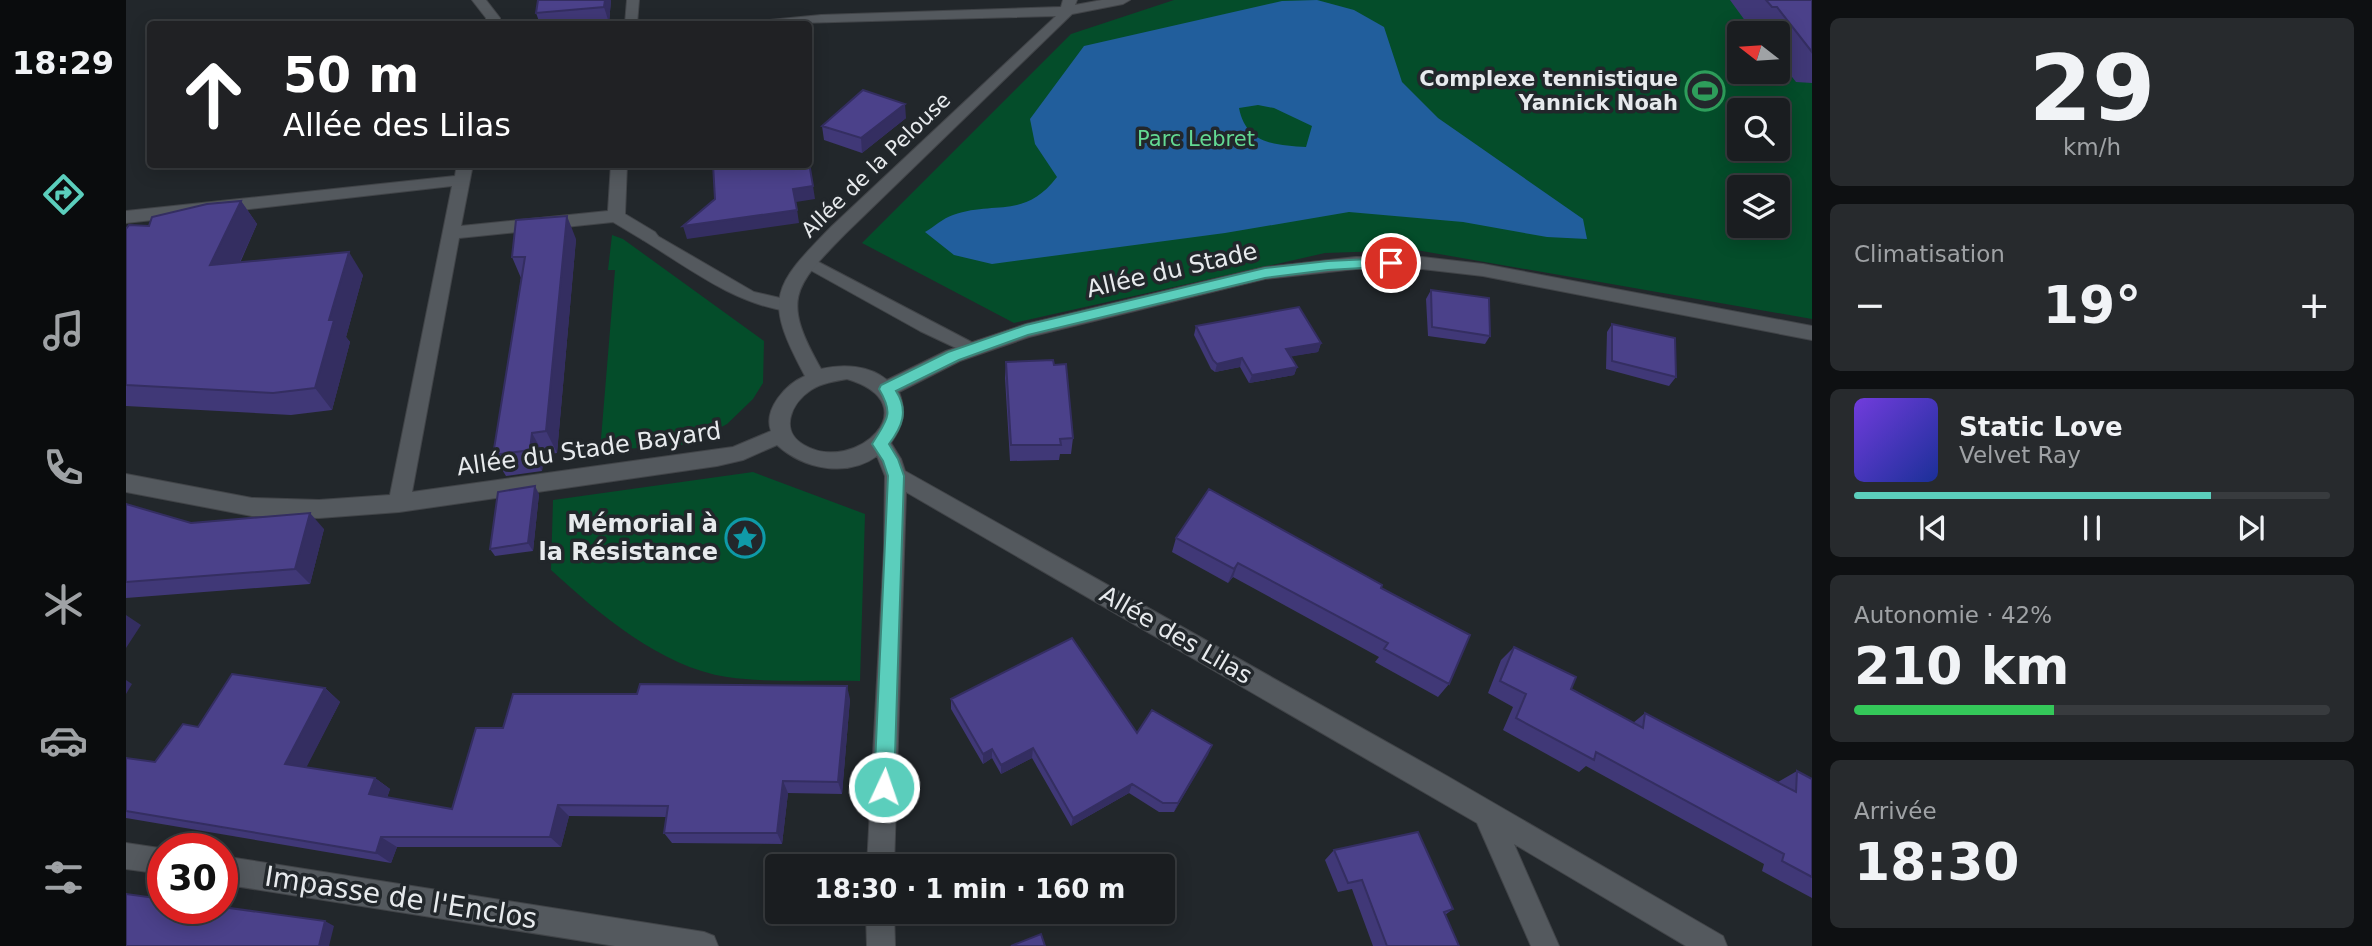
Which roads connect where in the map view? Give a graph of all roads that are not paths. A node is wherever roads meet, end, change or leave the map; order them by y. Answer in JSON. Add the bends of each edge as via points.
{"nodes":[{"id":1,"x":479,"y":0,"type":"edge"},
{"id":2,"x":633,"y":0,"type":"edge"},
{"id":3,"x":1123,"y":0,"type":"edge"},
{"id":4,"x":1068,"y":5,"type":"edge"},
{"id":5,"x":493,"y":21,"type":"edge"},
{"id":6,"x":631,"y":21,"type":"edge"},
{"id":7,"x":799,"y":21,"type":"edge"},
{"id":8,"x":619,"y":168,"type":"edge"},
{"id":9,"x":464,"y":172,"type":"edge"},
{"id":10,"x":616,"y":216,"type":"junction"},
{"id":11,"x":126,"y":217,"type":"edge"},
{"id":12,"x":452,"y":233,"type":"junction"},
{"id":13,"x":649,"y":236,"type":"joint"},
{"id":14,"x":809,"y":262,"type":"junction"},
{"id":15,"x":787,"y":304,"type":"junction"},
{"id":16,"x":1812,"y":333,"type":"edge"},
{"id":17,"x":971,"y":349,"type":"junction"},
{"id":18,"x":815,"y":377,"type":"junction"},
{"id":19,"x":887,"y":389,"type":"junction"},
{"id":20,"x":783,"y":434,"type":"junction"},
{"id":21,"x":880,"y":444,"type":"junction"},
{"id":22,"x":896,"y":476,"type":"junction"},
{"id":23,"x":126,"y":483,"type":"edge"},
{"id":24,"x":399,"y":503,"type":"junction"},
{"id":25,"x":1487,"y":814,"type":"junction"},
{"id":26,"x":880,"y":854,"type":"edge"},
{"id":27,"x":126,"y":856,"type":"edge"},
{"id":28,"x":147,"y":859,"type":"edge"},
{"id":29,"x":238,"y":873,"type":"edge"},
{"id":30,"x":880,"y":924,"type":"edge"},
{"id":31,"x":704,"y":946,"type":"edge"},
{"id":32,"x":881,"y":946,"type":"edge"},
{"id":33,"x":1545,"y":946,"type":"edge"},
{"id":34,"x":1713,"y":946,"type":"edge"}],
"edges":[{"from":1,"to":5,"type":"street"},
{"from":2,"to":6,"type":"lane"},
{"from":3,"to":4,"type":"street"},
{"from":4,"to":7,"type":"street"},
{"from":4,"to":14,"type":"street","name":"Allée de la Pelouse"},
{"from":8,"to":10,"type":"street"},
{"from":9,"to":11,"type":"street"},
{"from":9,"to":12,"type":"street"},
{"from":10,"to":12,"type":"street"},
{"from":10,"to":13,"type":"street"},
{"from":12,"to":24,"type":"street"},
{"from":13,"to":15,"type":"lane","via":[[748,296]]},
{"from":14,"to":15,"type":"street","name":"Allée de la Pelouse","via":[[791,286]]},
{"from":14,"to":17,"type":"lane"},
{"from":15,"to":18,"type":"street","via":[[790,326]]},
{"from":16,"to":17,"type":"street","name":"Allée du Stade","via":[[1483,270],[1422,263],[1356,263],[1265,273],[1026,331]]},
{"from":17,"to":19,"type":"street","name":"Allée du Stade"},
{"from":18,"to":19,"type":"street","via":[[854,373]]},
{"from":18,"to":20,"type":"street","via":[[785,401],[780,421]]},
{"from":19,"to":21,"type":"street","via":[[896,413],[894,426]]},
{"from":20,"to":21,"type":"street","via":[[798,451],[831,461],[858,457]]},
{"from":20,"to":24,"type":"street","name":"Allée du Stade Bayard","via":[[717,458]]},
{"from":21,"to":22,"type":"street"},
{"from":22,"to":25,"type":"street","name":"Allée des Lilas"},
{"from":22,"to":26,"type":"street"},
{"from":23,"to":24,"type":"street","name":"Allée du Stade Bayard","via":[[281,509]]},
{"from":25,"to":33,"type":"street"},
{"from":25,"to":34,"type":"street","name":"Allée des Lilas"},
{"from":27,"to":28,"type":"street"},
{"from":29,"to":31,"type":"street","name":"Impasse de l'Enclos"},
{"from":30,"to":32,"type":"street"}]}
